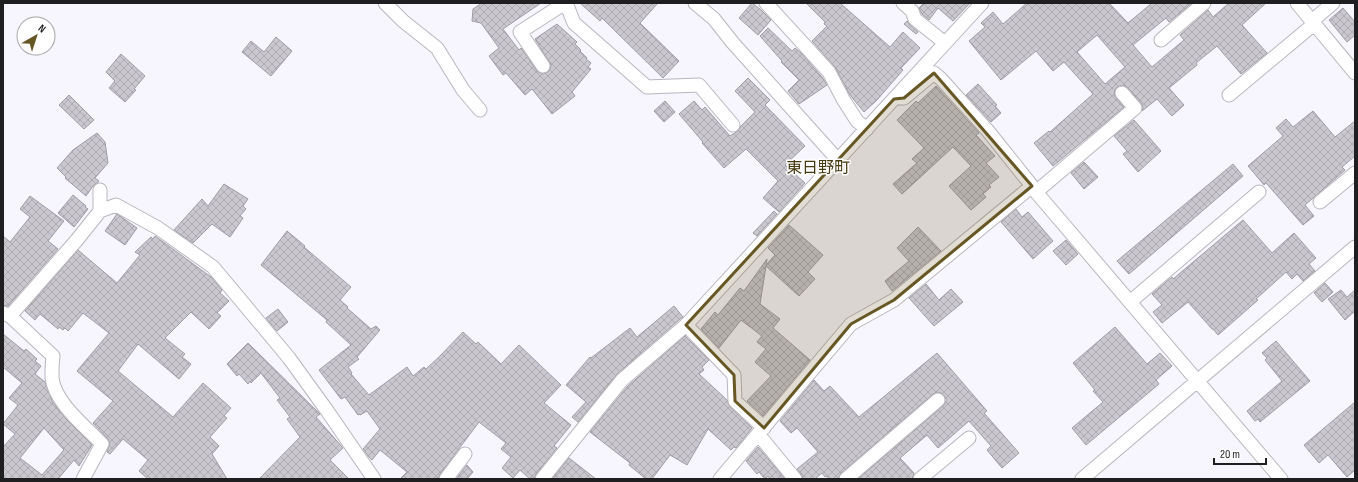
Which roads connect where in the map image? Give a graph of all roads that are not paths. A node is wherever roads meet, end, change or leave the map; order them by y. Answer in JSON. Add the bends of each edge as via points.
{"nodes":[{"id":1,"x":385,"y":3,"type":"edge"},
{"id":2,"x":565,"y":3,"type":"edge"},
{"id":3,"x":695,"y":3,"type":"edge"},
{"id":4,"x":766,"y":3,"type":"edge"},
{"id":5,"x":903,"y":3,"type":"edge"},
{"id":6,"x":982,"y":3,"type":"edge"},
{"id":7,"x":1204,"y":3,"type":"edge"},
{"id":8,"x":1296,"y":3,"type":"edge"},
{"id":9,"x":1333,"y":3,"type":"edge"},
{"id":10,"x":1313,"y":22,"type":"junction"},
{"id":11,"x":1161,"y":40,"type":"dead end"},
{"id":12,"x":945,"y":43,"type":"junction"},
{"id":13,"x":543,"y":66,"type":"dead end"},
{"id":14,"x":1355,"y":73,"type":"edge"},
{"id":15,"x":1122,"y":93,"type":"dead end"},
{"id":16,"x":1229,"y":95,"type":"dead end"},
{"id":17,"x":894,"y":99,"type":"junction"},
{"id":18,"x":480,"y":110,"type":"dead end"},
{"id":19,"x":733,"y":125,"type":"dead end"},
{"id":20,"x":867,"y":129,"type":"junction"},
{"id":21,"x":837,"y":160,"type":"junction"},
{"id":22,"x":1355,"y":173,"type":"edge"},
{"id":23,"x":1034,"y":189,"type":"junction"},
{"id":24,"x":100,"y":190,"type":"dead end"},
{"id":25,"x":1259,"y":192,"type":"dead end"},
{"id":26,"x":1320,"y":202,"type":"dead end"},
{"id":27,"x":100,"y":210,"type":"junction"},
{"id":28,"x":1355,"y":247,"type":"edge"},
{"id":29,"x":1130,"y":302,"type":"junction"},
{"id":30,"x":6,"y":315,"type":"edge"},
{"id":31,"x":686,"y":325,"type":"junction"},
{"id":32,"x":1196,"y":381,"type":"junction"},
{"id":33,"x":938,"y":400,"type":"dead end"},
{"id":34,"x":761,"y":431,"type":"junction"},
{"id":35,"x":969,"y":438,"type":"dead end"},
{"id":36,"x":465,"y":454,"type":"dead end"},
{"id":37,"x":89,"y":477,"type":"edge"},
{"id":38,"x":374,"y":479,"type":"edge"},
{"id":39,"x":446,"y":479,"type":"edge"},
{"id":40,"x":542,"y":479,"type":"edge"},
{"id":41,"x":720,"y":479,"type":"edge"},
{"id":42,"x":795,"y":479,"type":"edge"},
{"id":43,"x":846,"y":479,"type":"edge"},
{"id":44,"x":920,"y":479,"type":"edge"},
{"id":45,"x":1082,"y":479,"type":"edge"},
{"id":46,"x":1281,"y":479,"type":"edge"}],
"edges":[{"from":1,"to":18,"type":"street","via":[[437,48],[463,90]]},
{"from":2,"to":13,"type":"street","via":[[520,32]]},
{"from":2,"to":19,"type":"street","via":[[574,23],[647,87],[699,85]]},
{"from":3,"to":21,"type":"street","via":[[714,19]]},
{"from":4,"to":20,"type":"street","via":[[829,72],[857,121]]},
{"from":5,"to":12,"type":"street","via":[[912,11],[915,19]]},
{"from":6,"to":12,"type":"street"},
{"from":7,"to":11,"type":"street"},
{"from":8,"to":10,"type":"street"},
{"from":9,"to":10,"type":"street"},
{"from":10,"to":14,"type":"street"},
{"from":10,"to":16,"type":"street"},
{"from":12,"to":17,"type":"street"},
{"from":15,"to":23,"type":"street","via":[[1135,108]]},
{"from":17,"to":20,"type":"street"},
{"from":17,"to":23,"type":"street","via":[[904,98],[934,73],[988,131]]},
{"from":20,"to":21,"type":"street"},
{"from":21,"to":31,"type":"street"},
{"from":22,"to":26,"type":"street"},
{"from":23,"to":29,"type":"street"},
{"from":23,"to":34,"type":"street","via":[[894,300],[851,324]]},
{"from":24,"to":27,"type":"street"},
{"from":25,"to":29,"type":"street"},
{"from":27,"to":30,"type":"street","via":[[76,241]]},
{"from":27,"to":38,"type":"street","via":[[116,205],[158,228],[213,267],[289,358]]},
{"from":28,"to":32,"type":"street"},
{"from":29,"to":32,"type":"street"},
{"from":30,"to":37,"type":"street","via":[[52,356],[52,379],[57,395],[102,444]]},
{"from":31,"to":34,"type":"street","via":[[734,376],[735,401]]},
{"from":31,"to":40,"type":"street","via":[[622,380]]},
{"from":32,"to":45,"type":"street"},
{"from":32,"to":46,"type":"street"},
{"from":33,"to":43,"type":"street"},
{"from":34,"to":41,"type":"street"},
{"from":34,"to":42,"type":"street"},
{"from":35,"to":44,"type":"street"},
{"from":36,"to":39,"type":"street"}]}
